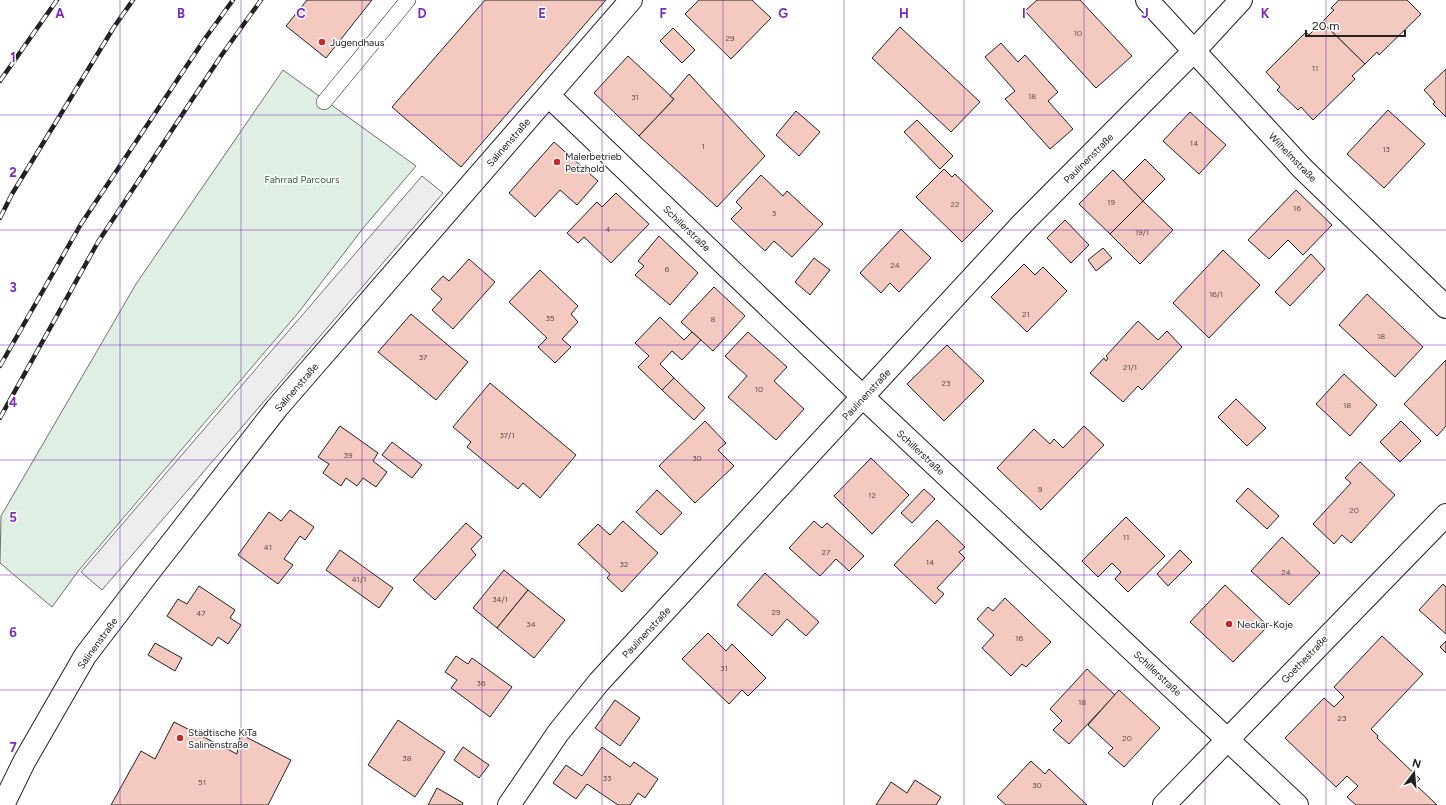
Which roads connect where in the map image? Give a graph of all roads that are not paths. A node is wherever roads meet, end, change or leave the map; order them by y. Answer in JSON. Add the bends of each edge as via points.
{"nodes":[{"id":1,"x":408,"y":0,"type":"edge"},
{"id":2,"x":631,"y":0,"type":"edge"},
{"id":3,"x":1147,"y":0,"type":"edge"},
{"id":4,"x":1241,"y":0,"type":"edge"},
{"id":5,"x":1194,"y":51,"type":"junction"},
{"id":6,"x":549,"y":96,"type":"junction"},
{"id":7,"x":324,"y":102,"type":"dead end"},
{"id":8,"x":1446,"y":306,"type":"edge"},
{"id":9,"x":863,"y":397,"type":"junction"},
{"id":10,"x":1446,"y":515,"type":"edge"},
{"id":11,"x":1227,"y":738,"type":"junction"},
{"id":12,"x":3,"y":805,"type":"edge"},
{"id":13,"x":509,"y":805,"type":"edge"},
{"id":14,"x":1164,"y":805,"type":"edge"},
{"id":15,"x":1296,"y":805,"type":"edge"}],
"edges":[{"from":1,"to":7,"type":"lane"},
{"from":2,"to":6,"type":"street","name":"Salinenstraße"},
{"from":3,"to":5,"type":"street","name":"Wilhelmstraße"},
{"from":4,"to":5,"type":"street","name":"Paulinenstraße"},
{"from":5,"to":8,"type":"street","name":"Wilhelmstraße","via":[[1302,168]]},
{"from":5,"to":9,"type":"street","name":"Paulinenstraße","via":[[1022,224]]},
{"from":6,"to":9,"type":"street","name":"Schillerstraße"},
{"from":6,"to":12,"type":"street","name":"Salinenstraße","via":[[277,408],[85,656],[24,762]]},
{"from":9,"to":11,"type":"street","name":"Schillerstraße"},
{"from":9,"to":13,"type":"street","name":"Paulinenstraße","via":[[599,682],[558,733]]},
{"from":10,"to":11,"type":"street","name":"Goethestraße"},
{"from":11,"to":14,"type":"street","name":"Goethestraße"},
{"from":11,"to":15,"type":"street","name":"Schillerstraße"}]}
